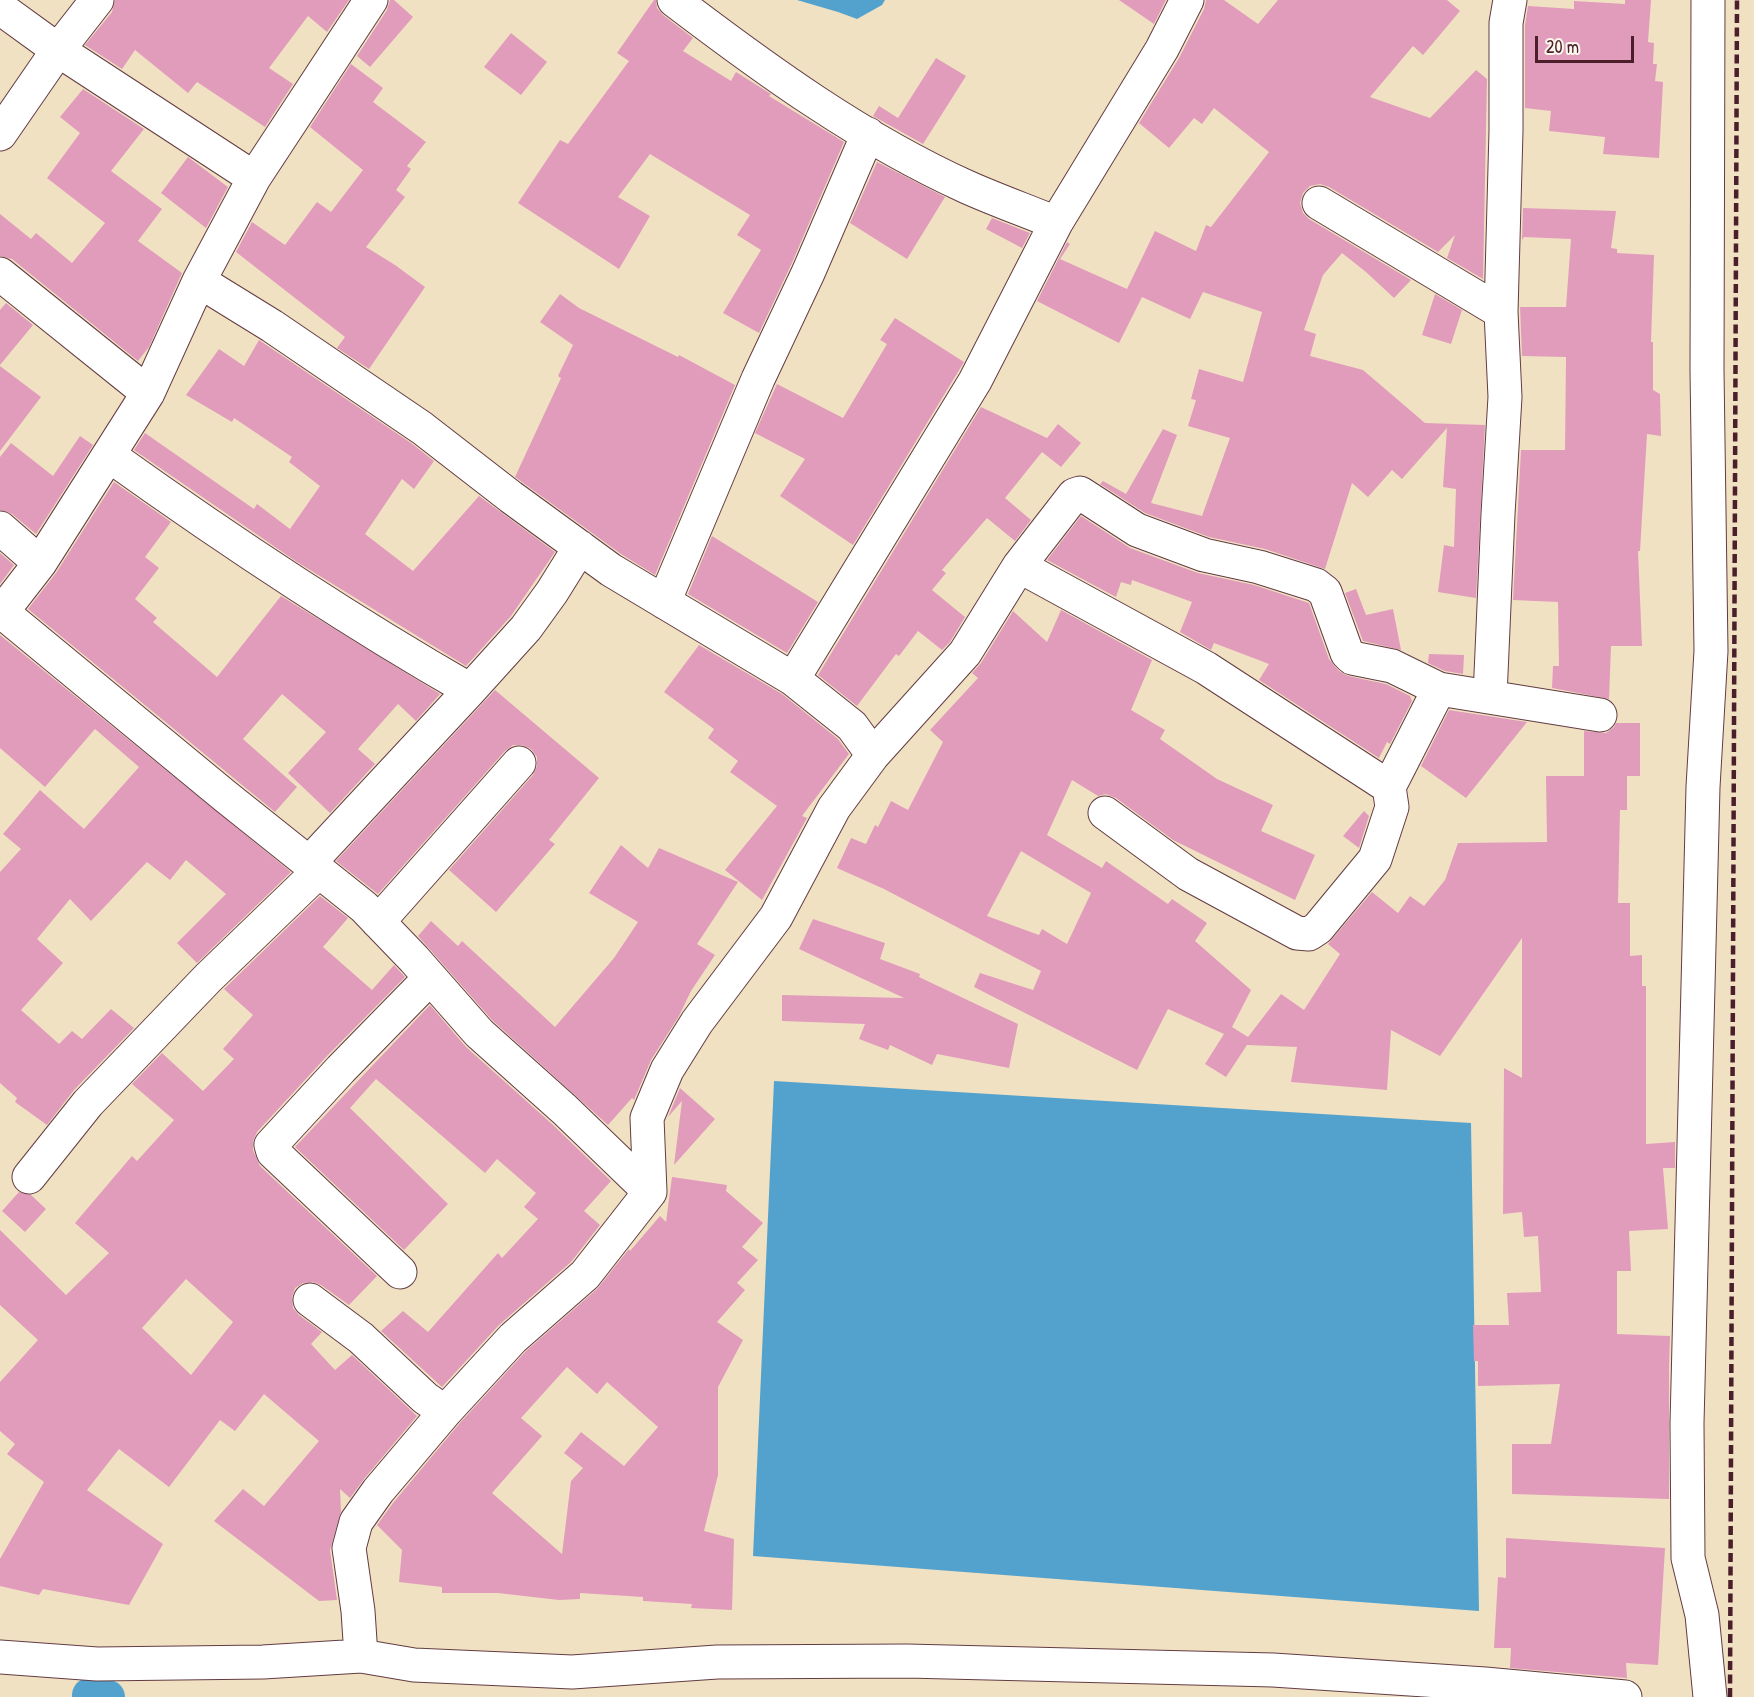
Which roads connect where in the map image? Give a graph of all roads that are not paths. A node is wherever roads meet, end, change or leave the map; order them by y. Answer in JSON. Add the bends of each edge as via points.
{"nodes":[{"id":1,"x":97,"y":0,"type":"edge"},
{"id":2,"x":372,"y":0,"type":"edge"},
{"id":3,"x":674,"y":0,"type":"edge"},
{"id":4,"x":1187,"y":0,"type":"edge"},
{"id":5,"x":1510,"y":0,"type":"edge"},
{"id":6,"x":1708,"y":0,"type":"edge"},
{"id":7,"x":0,"y":8,"type":"edge"},
{"id":8,"x":58,"y":50,"type":"junction"},
{"id":9,"x":0,"y":134,"type":"edge"},
{"id":10,"x":868,"y":134,"type":"junction"},
{"id":11,"x":254,"y":178,"type":"junction"},
{"id":12,"x":1319,"y":203,"type":"dead end"},
{"id":13,"x":1056,"y":224,"type":"junction"},
{"id":14,"x":0,"y":274,"type":"edge"},
{"id":15,"x":200,"y":280,"type":"junction"},
{"id":16,"x":1501,"y":312,"type":"junction"},
{"id":17,"x":148,"y":393,"type":"junction"},
{"id":18,"x":110,"y":456,"type":"junction"},
{"id":19,"x":0,"y":528,"type":"edge"},
{"id":20,"x":580,"y":547,"type":"junction"},
{"id":21,"x":40,"y":563,"type":"junction"},
{"id":22,"x":1018,"y":566,"type":"junction"},
{"id":23,"x":664,"y":602,"type":"junction"},
{"id":24,"x":1,"y":613,"type":"edge"},
{"id":25,"x":793,"y":678,"type":"junction"},
{"id":26,"x":1439,"y":688,"type":"junction"},
{"id":27,"x":470,"y":690,"type":"junction"},
{"id":28,"x":1490,"y":698,"type":"junction"},
{"id":29,"x":1600,"y":715,"type":"dead end"},
{"id":30,"x":873,"y":754,"type":"junction"},
{"id":31,"x":519,"y":763,"type":"dead end"},
{"id":32,"x":1389,"y":787,"type":"junction"},
{"id":33,"x":1105,"y":813,"type":"dead end"},
{"id":34,"x":314,"y":867,"type":"junction"},
{"id":35,"x":378,"y":922,"type":"junction"},
{"id":36,"x":430,"y":978,"type":"junction"},
{"id":37,"x":29,"y":1177,"type":"dead end"},
{"id":38,"x":650,"y":1192,"type":"junction"},
{"id":39,"x":400,"y":1272,"type":"dead end"},
{"id":40,"x":310,"y":1300,"type":"dead end"},
{"id":41,"x":446,"y":1412,"type":"junction"},
{"id":42,"x":361,"y":1656,"type":"junction"},
{"id":43,"x":0,"y":1657,"type":"edge"},
{"id":44,"x":1626,"y":1697,"type":"edge"},
{"id":45,"x":1710,"y":1697,"type":"edge"}],
"edges":[{"from":1,"to":8,"type":"street"},
{"from":2,"to":11,"type":"street"},
{"from":3,"to":10,"type":"street","via":[[796,91]]},
{"from":4,"to":13,"type":"street","via":[[1162,49]]},
{"from":5,"to":16,"type":"street","via":[[1506,23]]},
{"from":6,"to":45,"type":"street","via":[[1711,651],[1703,787],[1687,1423],[1688,1558],[1702,1615]]},
{"from":7,"to":8,"type":"street"},
{"from":8,"to":9,"type":"street"},
{"from":8,"to":11,"type":"street"},
{"from":10,"to":13,"type":"street","via":[[966,187]]},
{"from":10,"to":23,"type":"street"},
{"from":11,"to":15,"type":"street"},
{"from":12,"to":16,"type":"street"},
{"from":13,"to":25,"type":"street","via":[[975,381]]},
{"from":14,"to":17,"type":"street"},
{"from":15,"to":17,"type":"street"},
{"from":15,"to":20,"type":"street","via":[[422,428]]},
{"from":16,"to":28,"type":"street","via":[[1505,397]]},
{"from":17,"to":18,"type":"street"},
{"from":18,"to":21,"type":"street"},
{"from":18,"to":27,"type":"street","via":[[272,568],[409,656]]},
{"from":19,"to":21,"type":"street"},
{"from":20,"to":23,"type":"street"},
{"from":20,"to":27,"type":"street","via":[[526,628]]},
{"from":21,"to":24,"type":"street"},
{"from":22,"to":26,"type":"street","via":[[1074,495],[1080,493],[1137,530],[1204,555],[1316,585],[1325,592],[1352,658],[1392,666]]},
{"from":22,"to":30,"type":"street","via":[[965,653]]},
{"from":22,"to":32,"type":"street","via":[[1206,668]]},
{"from":23,"to":25,"type":"street"},
{"from":24,"to":34,"type":"street"},
{"from":25,"to":30,"type":"street","via":[[852,726]]},
{"from":26,"to":28,"type":"street"},
{"from":26,"to":32,"type":"street"},
{"from":27,"to":34,"type":"street"},
{"from":28,"to":29,"type":"street"},
{"from":30,"to":38,"type":"street","via":[[834,808],[776,917],[697,1022],[667,1070],[647,1118]]},
{"from":31,"to":35,"type":"street"},
{"from":32,"to":33,"type":"street","via":[[1392,807],[1375,859],[1309,934],[1297,933],[1188,874]]},
{"from":34,"to":35,"type":"street"},
{"from":34,"to":37,"type":"street","via":[[96,1095]]},
{"from":35,"to":36,"type":"street"},
{"from":36,"to":38,"type":"street","via":[[479,1033]]},
{"from":36,"to":39,"type":"street","via":[[271,1145],[273,1152]]},
{"from":38,"to":41,"type":"street","via":[[585,1275],[513,1338]]},
{"from":40,"to":41,"type":"street","via":[[361,1338],[425,1398]]},
{"from":41,"to":42,"type":"street","via":[[356,1522],[349,1548]]},
{"from":42,"to":43,"type":"street","via":[[263,1662],[97,1664]]},
{"from":42,"to":44,"type":"street","via":[[414,1665],[572,1672],[717,1662],[895,1661],[1274,1670]]}]}
